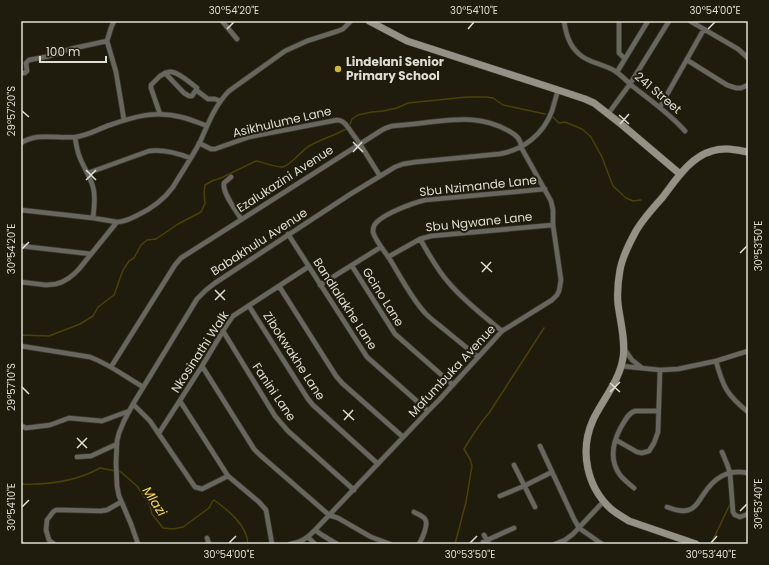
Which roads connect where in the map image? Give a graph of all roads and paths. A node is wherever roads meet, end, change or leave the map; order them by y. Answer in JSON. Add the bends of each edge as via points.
{"nodes":[{"id":1,"x":114,"y":21,"type":"edge"},
{"id":2,"x":222,"y":21,"type":"edge"},
{"id":3,"x":351,"y":21,"type":"edge"},
{"id":4,"x":369,"y":21,"type":"edge"},
{"id":5,"x":564,"y":21,"type":"edge"},
{"id":6,"x":619,"y":21,"type":"edge"},
{"id":7,"x":648,"y":21,"type":"edge"},
{"id":8,"x":669,"y":21,"type":"edge"},
{"id":9,"x":690,"y":21,"type":"edge"},
{"id":10,"x":704,"y":29,"type":"junction"},
{"id":11,"x":236,"y":39,"type":"dead end"},
{"id":12,"x":107,"y":41,"type":"junction"},
{"id":13,"x":748,"y":58,"type":"edge"},
{"id":14,"x":625,"y":60,"type":"junction"},
{"id":15,"x":687,"y":60,"type":"junction"},
{"id":16,"x":616,"y":72,"type":"junction"},
{"id":17,"x":21,"y":73,"type":"edge"},
{"id":18,"x":165,"y":73,"type":"junction"},
{"id":19,"x":630,"y":84,"type":"junction"},
{"id":20,"x":748,"y":85,"type":"edge"},
{"id":21,"x":196,"y":90,"type":"junction"},
{"id":22,"x":558,"y":90,"type":"junction"},
{"id":23,"x":220,"y":101,"type":"junction"},
{"id":24,"x":660,"y":107,"type":"junction"},
{"id":25,"x":160,"y":114,"type":"junction"},
{"id":26,"x":608,"y":114,"type":"junction"},
{"id":27,"x":124,"y":120,"type":"junction"},
{"id":28,"x":207,"y":126,"type":"junction"},
{"id":29,"x":685,"y":131,"type":"dead end"},
{"id":30,"x":75,"y":137,"type":"junction"},
{"id":31,"x":21,"y":143,"type":"edge"},
{"id":32,"x":199,"y":143,"type":"junction"},
{"id":33,"x":360,"y":144,"type":"junction"},
{"id":34,"x":522,"y":147,"type":"junction"},
{"id":35,"x":748,"y":152,"type":"edge"},
{"id":36,"x":190,"y":158,"type":"junction"},
{"id":37,"x":88,"y":173,"type":"junction"},
{"id":38,"x":680,"y":174,"type":"junction"},
{"id":39,"x":380,"y":176,"type":"junction"},
{"id":40,"x":231,"y":177,"type":"dead end"},
{"id":41,"x":545,"y":189,"type":"junction"},
{"id":42,"x":21,"y":210,"type":"edge"},
{"id":43,"x":93,"y":218,"type":"junction"},
{"id":44,"x":241,"y":219,"type":"junction"},
{"id":45,"x":117,"y":222,"type":"junction"},
{"id":46,"x":552,"y":225,"type":"junction"},
{"id":47,"x":288,"y":234,"type":"junction"},
{"id":48,"x":420,"y":239,"type":"junction"},
{"id":49,"x":21,"y":246,"type":"edge"},
{"id":50,"x":381,"y":247,"type":"junction"},
{"id":51,"x":90,"y":254,"type":"junction"},
{"id":52,"x":388,"y":257,"type":"junction"},
{"id":53,"x":352,"y":266,"type":"junction"},
{"id":54,"x":308,"y":267,"type":"junction"},
{"id":55,"x":21,"y":282,"type":"edge"},
{"id":56,"x":320,"y":285,"type":"junction"},
{"id":57,"x":279,"y":286,"type":"junction"},
{"id":58,"x":248,"y":306,"type":"junction"},
{"id":59,"x":223,"y":331,"type":"junction"},
{"id":60,"x":502,"y":331,"type":"junction"},
{"id":61,"x":21,"y":346,"type":"edge"},
{"id":62,"x":624,"y":347,"type":"junction"},
{"id":63,"x":748,"y":351,"type":"edge"},
{"id":64,"x":478,"y":357,"type":"junction"},
{"id":65,"x":716,"y":360,"type":"junction"},
{"id":66,"x":202,"y":366,"type":"junction"},
{"id":67,"x":621,"y":366,"type":"junction"},
{"id":68,"x":111,"y":367,"type":"junction"},
{"id":69,"x":643,"y":368,"type":"junction"},
{"id":70,"x":660,"y":370,"type":"junction"},
{"id":71,"x":453,"y":385,"type":"junction"},
{"id":72,"x":143,"y":387,"type":"junction"},
{"id":73,"x":180,"y":401,"type":"junction"},
{"id":74,"x":133,"y":404,"type":"junction"},
{"id":75,"x":428,"y":411,"type":"junction"},
{"id":76,"x":658,"y":411,"type":"junction"},
{"id":77,"x":129,"y":412,"type":"junction"},
{"id":78,"x":748,"y":412,"type":"edge"},
{"id":79,"x":21,"y":428,"type":"edge"},
{"id":80,"x":159,"y":433,"type":"junction"},
{"id":81,"x":403,"y":437,"type":"junction"},
{"id":82,"x":616,"y":440,"type":"junction"},
{"id":83,"x":117,"y":444,"type":"junction"},
{"id":84,"x":540,"y":446,"type":"dead end"},
{"id":85,"x":722,"y":452,"type":"dead end"},
{"id":86,"x":77,"y":457,"type":"dead end"},
{"id":87,"x":378,"y":464,"type":"junction"},
{"id":88,"x":514,"y":465,"type":"dead end"},
{"id":89,"x":552,"y":472,"type":"junction"},
{"id":90,"x":730,"y":473,"type":"junction"},
{"id":91,"x":748,"y":473,"type":"edge"},
{"id":92,"x":228,"y":476,"type":"junction"},
{"id":93,"x":524,"y":486,"type":"junction"},
{"id":94,"x":634,"y":488,"type":"dead end"},
{"id":95,"x":354,"y":490,"type":"junction"},
{"id":96,"x":500,"y":496,"type":"dead end"},
{"id":97,"x":604,"y":501,"type":"junction"},
{"id":98,"x":121,"y":502,"type":"junction"},
{"id":99,"x":535,"y":507,"type":"dead end"},
{"id":100,"x":667,"y":507,"type":"dead end"},
{"id":101,"x":414,"y":512,"type":"dead end"},
{"id":102,"x":748,"y":514,"type":"edge"},
{"id":103,"x":329,"y":515,"type":"junction"},
{"id":104,"x":514,"y":528,"type":"dead end"},
{"id":105,"x":580,"y":528,"type":"junction"},
{"id":106,"x":315,"y":530,"type":"junction"},
{"id":107,"x":484,"y":534,"type":"dead end"},
{"id":108,"x":308,"y":537,"type":"junction"},
{"id":109,"x":207,"y":538,"type":"dead end"},
{"id":110,"x":486,"y":542,"type":"edge"},
{"id":111,"x":54,"y":544,"type":"edge"},
{"id":112,"x":138,"y":544,"type":"edge"},
{"id":113,"x":209,"y":544,"type":"edge"},
{"id":114,"x":272,"y":544,"type":"edge"},
{"id":115,"x":290,"y":544,"type":"edge"},
{"id":116,"x":315,"y":544,"type":"edge"},
{"id":117,"x":337,"y":544,"type":"edge"},
{"id":118,"x":390,"y":544,"type":"edge"},
{"id":119,"x":419,"y":544,"type":"edge"},
{"id":120,"x":555,"y":544,"type":"edge"},
{"id":121,"x":602,"y":544,"type":"edge"},
{"id":122,"x":696,"y":544,"type":"edge"}],
"edges":[{"from":1,"to":12,"type":"street"},
{"from":2,"to":11,"type":"street"},
{"from":3,"to":23,"type":"street","via":[[343,29],[285,51]]},
{"from":4,"to":22,"type":"street","via":[[424,47]]},
{"from":5,"to":16,"type":"street","name":"241 Street","via":[[569,40],[580,54]]},
{"from":6,"to":14,"type":"street","via":[[619,53]]},
{"from":7,"to":14,"type":"street","name":"241 Street"},
{"from":8,"to":19,"type":"street"},
{"from":9,"to":10,"type":"street"},
{"from":10,"to":13,"type":"street","via":[[738,49]]},
{"from":10,"to":15,"type":"street"},
{"from":12,"to":17,"type":"street","via":[[29,60],[26,63],[27,71]]},
{"from":12,"to":27,"type":"street","via":[[116,72]]},
{"from":14,"to":16,"type":"street","name":"241 Street"},
{"from":15,"to":20,"type":"street","via":[[727,85],[741,88]]},
{"from":15,"to":24,"type":"street"},
{"from":16,"to":19,"type":"street","name":"241 Street"},
{"from":18,"to":21,"type":"street","via":[[173,72],[197,88]]},
{"from":18,"to":21,"type":"street","via":[[189,96]]},
{"from":18,"to":25,"type":"street","via":[[151,85]]},
{"from":19,"to":24,"type":"street","name":"241 Street"},
{"from":19,"to":26,"type":"street"},
{"from":21,"to":23,"type":"street","via":[[208,99]]},
{"from":22,"to":26,"type":"street","via":[[584,99]]},
{"from":22,"to":34,"type":"street","name":"Babakhulu Avenue","via":[[543,129]]},
{"from":23,"to":28,"type":"street"},
{"from":24,"to":29,"type":"street","name":"241 Street"},
{"from":25,"to":27,"type":"street"},
{"from":25,"to":28,"type":"street","via":[[182,117]]},
{"from":26,"to":38,"type":"street"},
{"from":27,"to":30,"type":"street"},
{"from":28,"to":32,"type":"street"},
{"from":30,"to":31,"type":"street","via":[[36,137]]},
{"from":30,"to":37,"type":"street","via":[[78,154]]},
{"from":32,"to":33,"type":"street","name":"Asikhulume Lane","via":[[215,149],[249,137],[340,120]]},
{"from":32,"to":36,"type":"street"},
{"from":33,"to":34,"type":"street","name":"Ezalukazini Avenue","via":[[386,128],[472,119],[506,130],[519,138]]},
{"from":33,"to":39,"type":"street"},
{"from":33,"to":44,"type":"street","name":"Ezalukazini Avenue"},
{"from":34,"to":39,"type":"street","name":"Babakhulu Avenue","via":[[499,154],[409,163]]},
{"from":34,"to":41,"type":"street","name":"Mafumbuka Avenue"},
{"from":35,"to":38,"type":"street","via":[[731,149],[712,151],[694,160]]},
{"from":36,"to":37,"type":"street","via":[[166,151],[149,151]]},
{"from":36,"to":45,"type":"street","via":[[173,187],[159,203],[129,220]]},
{"from":37,"to":43,"type":"street","via":[[94,189]]},
{"from":38,"to":62,"type":"street","via":[[637,230],[620,268],[618,299]]},
{"from":39,"to":47,"type":"street","name":"Babakhulu Avenue"},
{"from":40,"to":44,"type":"street","via":[[224,182],[223,187]]},
{"from":41,"to":46,"type":"street","name":"Mafumbuka Avenue","via":[[552,205]]},
{"from":41,"to":50,"type":"street","name":"Sbu Nzimande Lane","via":[[425,200],[410,204],[376,223],[373,233]]},
{"from":42,"to":43,"type":"street"},
{"from":43,"to":45,"type":"street"},
{"from":44,"to":68,"type":"street","name":"Ezalukazini Avenue","via":[[178,261]]},
{"from":45,"to":51,"type":"street"},
{"from":46,"to":48,"type":"street","name":"Sbu Ngwane Lane"},
{"from":46,"to":60,"type":"street","name":"Mafumbuka Avenue","via":[[561,280],[559,291],[552,300]]},
{"from":47,"to":54,"type":"street","name":"Bandlalakhe Lane"},
{"from":47,"to":72,"type":"street","name":"Babakhulu Avenue","via":[[215,283],[197,299]]},
{"from":48,"to":52,"type":"street","name":"Sbu Ngwane Lane"},
{"from":48,"to":60,"type":"street","via":[[456,292]]},
{"from":49,"to":51,"type":"street"},
{"from":50,"to":52,"type":"street"},
{"from":50,"to":53,"type":"street"},
{"from":51,"to":55,"type":"street","via":[[74,274],[62,282],[46,285]]},
{"from":52,"to":64,"type":"street","via":[[410,293],[427,314]]},
{"from":53,"to":56,"type":"street"},
{"from":53,"to":71,"type":"street","name":"Gcino Lane","via":[[395,334]]},
{"from":54,"to":56,"type":"street","name":"Bandlalakhe Lane"},
{"from":54,"to":57,"type":"street","name":"Nkosinathi Walk"},
{"from":56,"to":75,"type":"street","name":"Bandlalakhe Lane","via":[[367,357]]},
{"from":57,"to":58,"type":"street","name":"Nkosinathi Walk"},
{"from":57,"to":81,"type":"street","via":[[336,376]]},
{"from":58,"to":59,"type":"street","name":"Nkosinathi Walk","via":[[233,316]]},
{"from":58,"to":87,"type":"street","name":"Zibokwakhe Lane","via":[[305,396]]},
{"from":59,"to":66,"type":"street","name":"Nkosinathi Walk"},
{"from":59,"to":95,"type":"street","name":"Fanini Lane","via":[[275,416],[288,431]]},
{"from":60,"to":64,"type":"street","name":"Mafumbuka Avenue"},
{"from":61,"to":68,"type":"street","via":[[90,357]]},
{"from":62,"to":67,"type":"street"},
{"from":62,"to":69,"type":"street","via":[[632,360]]},
{"from":63,"to":65,"type":"street"},
{"from":64,"to":71,"type":"street","name":"Mafumbuka Avenue"},
{"from":65,"to":70,"type":"street","via":[[678,369]]},
{"from":65,"to":78,"type":"street","via":[[725,388]]},
{"from":66,"to":73,"type":"street","name":"Nkosinathi Walk"},
{"from":66,"to":103,"type":"street","via":[[257,452]]},
{"from":67,"to":69,"type":"street"},
{"from":67,"to":97,"type":"street","via":[[594,419],[587,442],[586,461],[591,481]]},
{"from":68,"to":72,"type":"street"},
{"from":69,"to":70,"type":"street"},
{"from":70,"to":76,"type":"street"},
{"from":71,"to":75,"type":"street","name":"Mafumbuka Avenue"},
{"from":72,"to":74,"type":"street","name":"Babakhulu Avenue"},
{"from":73,"to":80,"type":"street","name":"Nkosinathi Walk"},
{"from":73,"to":92,"type":"street"},
{"from":74,"to":77,"type":"street","name":"Babakhulu Avenue"},
{"from":74,"to":80,"type":"street"},
{"from":75,"to":81,"type":"street","name":"Mafumbuka Avenue"},
{"from":76,"to":82,"type":"street","via":[[632,412],[624,421]]},
{"from":76,"to":82,"type":"street","via":[[657,437],[649,451],[637,452]]},
{"from":77,"to":79,"type":"street","via":[[102,421],[69,418]]},
{"from":77,"to":83,"type":"street","name":"Babakhulu Avenue"},
{"from":80,"to":92,"type":"street","via":[[195,487],[202,489]]},
{"from":81,"to":87,"type":"street","name":"Mafumbuka Avenue"},
{"from":82,"to":94,"type":"street","via":[[613,454],[616,467]]},
{"from":83,"to":86,"type":"street","via":[[91,456]]},
{"from":83,"to":98,"type":"street","name":"Babakhulu Avenue","via":[[117,492]]},
{"from":84,"to":89,"type":"street"},
{"from":85,"to":90,"type":"street"},
{"from":87,"to":95,"type":"street","name":"Mafumbuka Avenue"},
{"from":88,"to":93,"type":"street"},
{"from":89,"to":93,"type":"street"},
{"from":89,"to":105,"type":"street"},
{"from":90,"to":91,"type":"street"},
{"from":90,"to":100,"type":"street","via":[[720,476],[713,482],[692,509],[680,511]]},
{"from":90,"to":102,"type":"street","via":[[733,512],[735,516],[740,517]]},
{"from":92,"to":114,"type":"street","via":[[266,510]]},
{"from":93,"to":96,"type":"street"},
{"from":93,"to":99,"type":"street"},
{"from":95,"to":103,"type":"street","name":"Mafumbuka Avenue"},
{"from":97,"to":105,"type":"street"},
{"from":97,"to":122,"type":"street","via":[[629,521]]},
{"from":98,"to":111,"type":"street","via":[[101,511],[56,510],[47,520],[46,530],[49,540]]},
{"from":98,"to":112,"type":"street","name":"Babakhulu Avenue"},
{"from":101,"to":119,"type":"street","via":[[426,521]]},
{"from":103,"to":106,"type":"street","name":"Mafumbuka Avenue"},
{"from":103,"to":118,"type":"street"},
{"from":104,"to":110,"type":"street"},
{"from":105,"to":120,"type":"street"},
{"from":105,"to":121,"type":"street"},
{"from":106,"to":108,"type":"street","name":"Mafumbuka Avenue"},
{"from":106,"to":117,"type":"street"},
{"from":107,"to":110,"type":"street"},
{"from":108,"to":115,"type":"street","name":"Mafumbuka Avenue"},
{"from":108,"to":116,"type":"street"},
{"from":109,"to":113,"type":"street"}]}
